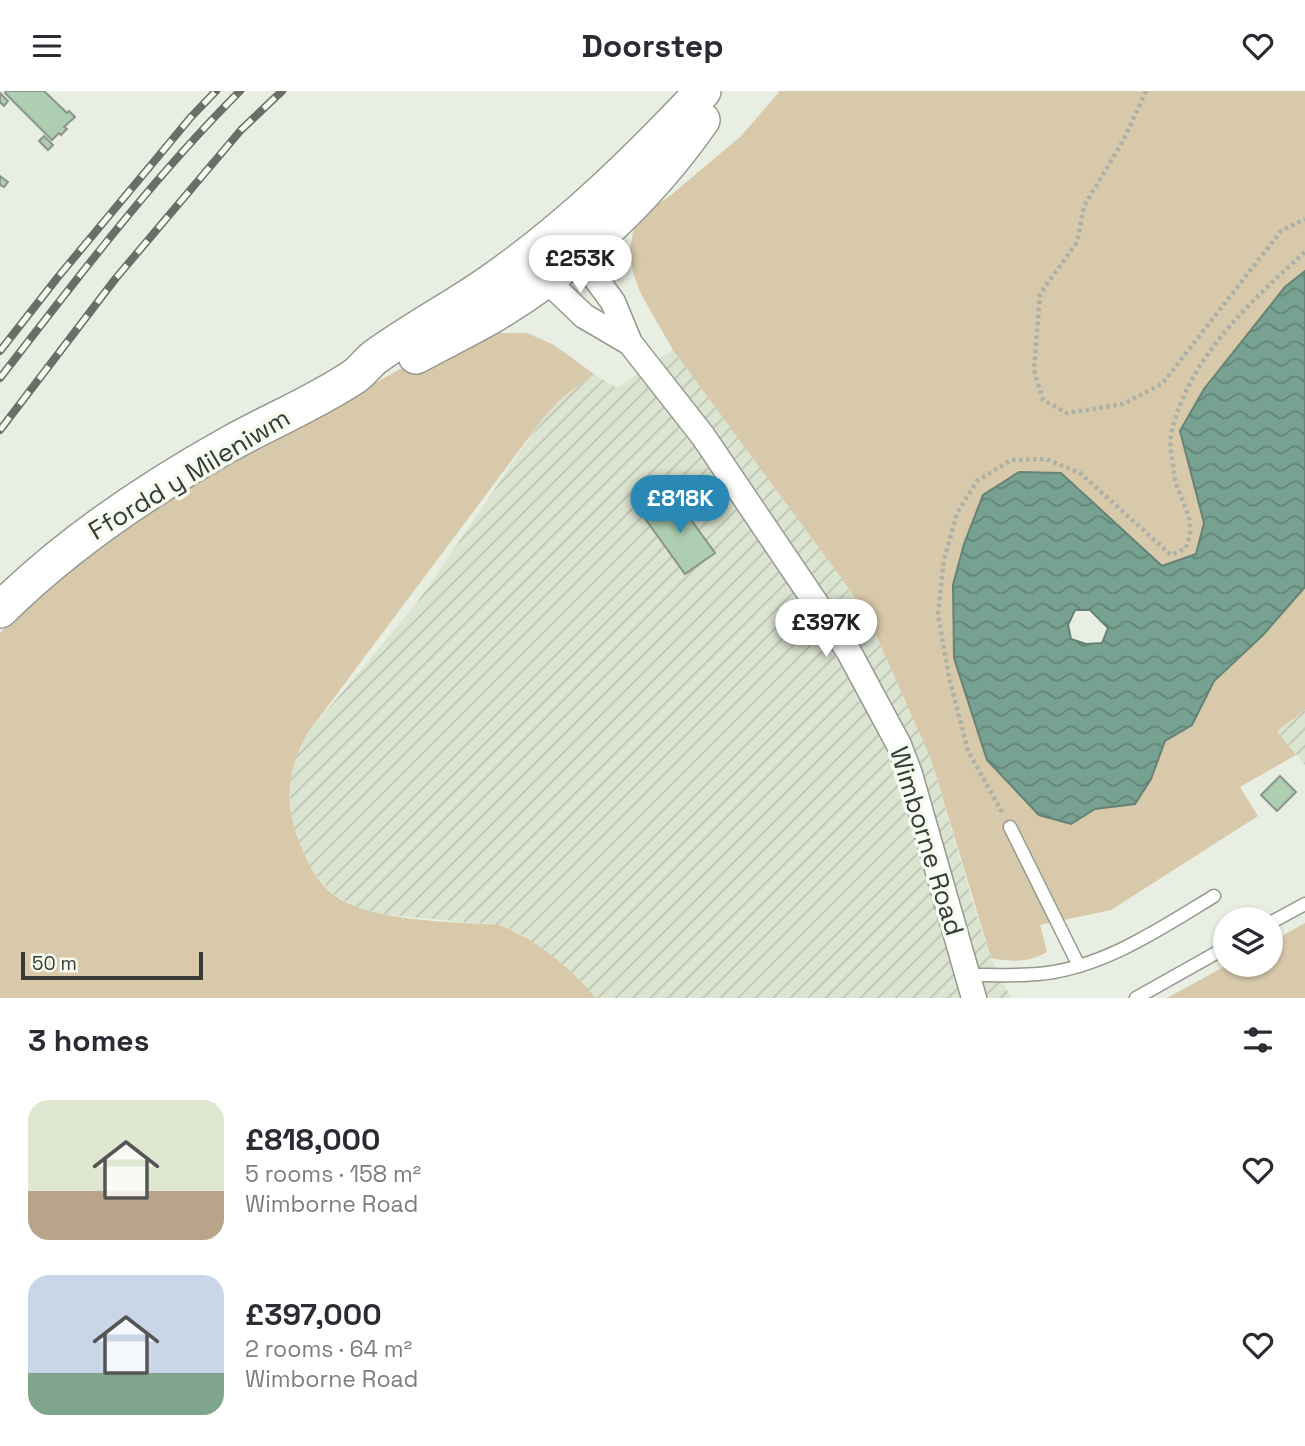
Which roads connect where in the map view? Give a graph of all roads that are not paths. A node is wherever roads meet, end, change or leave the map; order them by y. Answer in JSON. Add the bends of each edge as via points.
{"nodes":[{"id":1,"x":703,"y":91,"type":"edge"},
{"id":2,"x":723,"y":91,"type":"edge"},
{"id":3,"x":569,"y":241,"type":"junction"},
{"id":4,"x":534,"y":268,"type":"junction"},
{"id":5,"x":630,"y":343,"type":"junction"},
{"id":6,"x":0,"y":610,"type":"edge"},
{"id":7,"x":1010,"y":827,"type":"road end"},
{"id":8,"x":1214,"y":896,"type":"dead end"},
{"id":9,"x":1305,"y":904,"type":"edge"},
{"id":10,"x":1283,"y":916,"type":"edge"},
{"id":11,"x":1213,"y":956,"type":"edge"},
{"id":12,"x":1079,"y":966,"type":"junction"},
{"id":13,"x":971,"y":986,"type":"edge"},
{"id":14,"x":1136,"y":998,"type":"edge"}],
"edges":[{"from":1,"to":3,"type":"street","name":"Ffordd y Mileniwm","via":[[631,166]]},
{"from":2,"to":3,"type":"street","name":"Ffordd y Mileniwm","via":[[669,164],[623,212]]},
{"from":3,"to":4,"type":"street","name":"Ffordd y Mileniwm"},
{"from":3,"to":5,"type":"street","name":"Wimborne Road","via":[[613,302]]},
{"from":4,"to":5,"type":"street","name":"Wimborne Road","via":[[584,316]]},
{"from":4,"to":6,"type":"street","name":"Ffordd y Mileniwm","via":[[492,281],[374,358],[355,377],[135,500],[62,554]]},
{"from":5,"to":13,"type":"street","name":"Wimborne Road","via":[[730,474],[868,686],[910,774]]},
{"from":7,"to":12,"type":"lane"},
{"from":8,"to":12,"type":"lane","via":[[1147,936]]},
{"from":9,"to":10,"type":"lane"},
{"from":11,"to":14,"type":"lane"},
{"from":12,"to":13,"type":"lane"}]}
